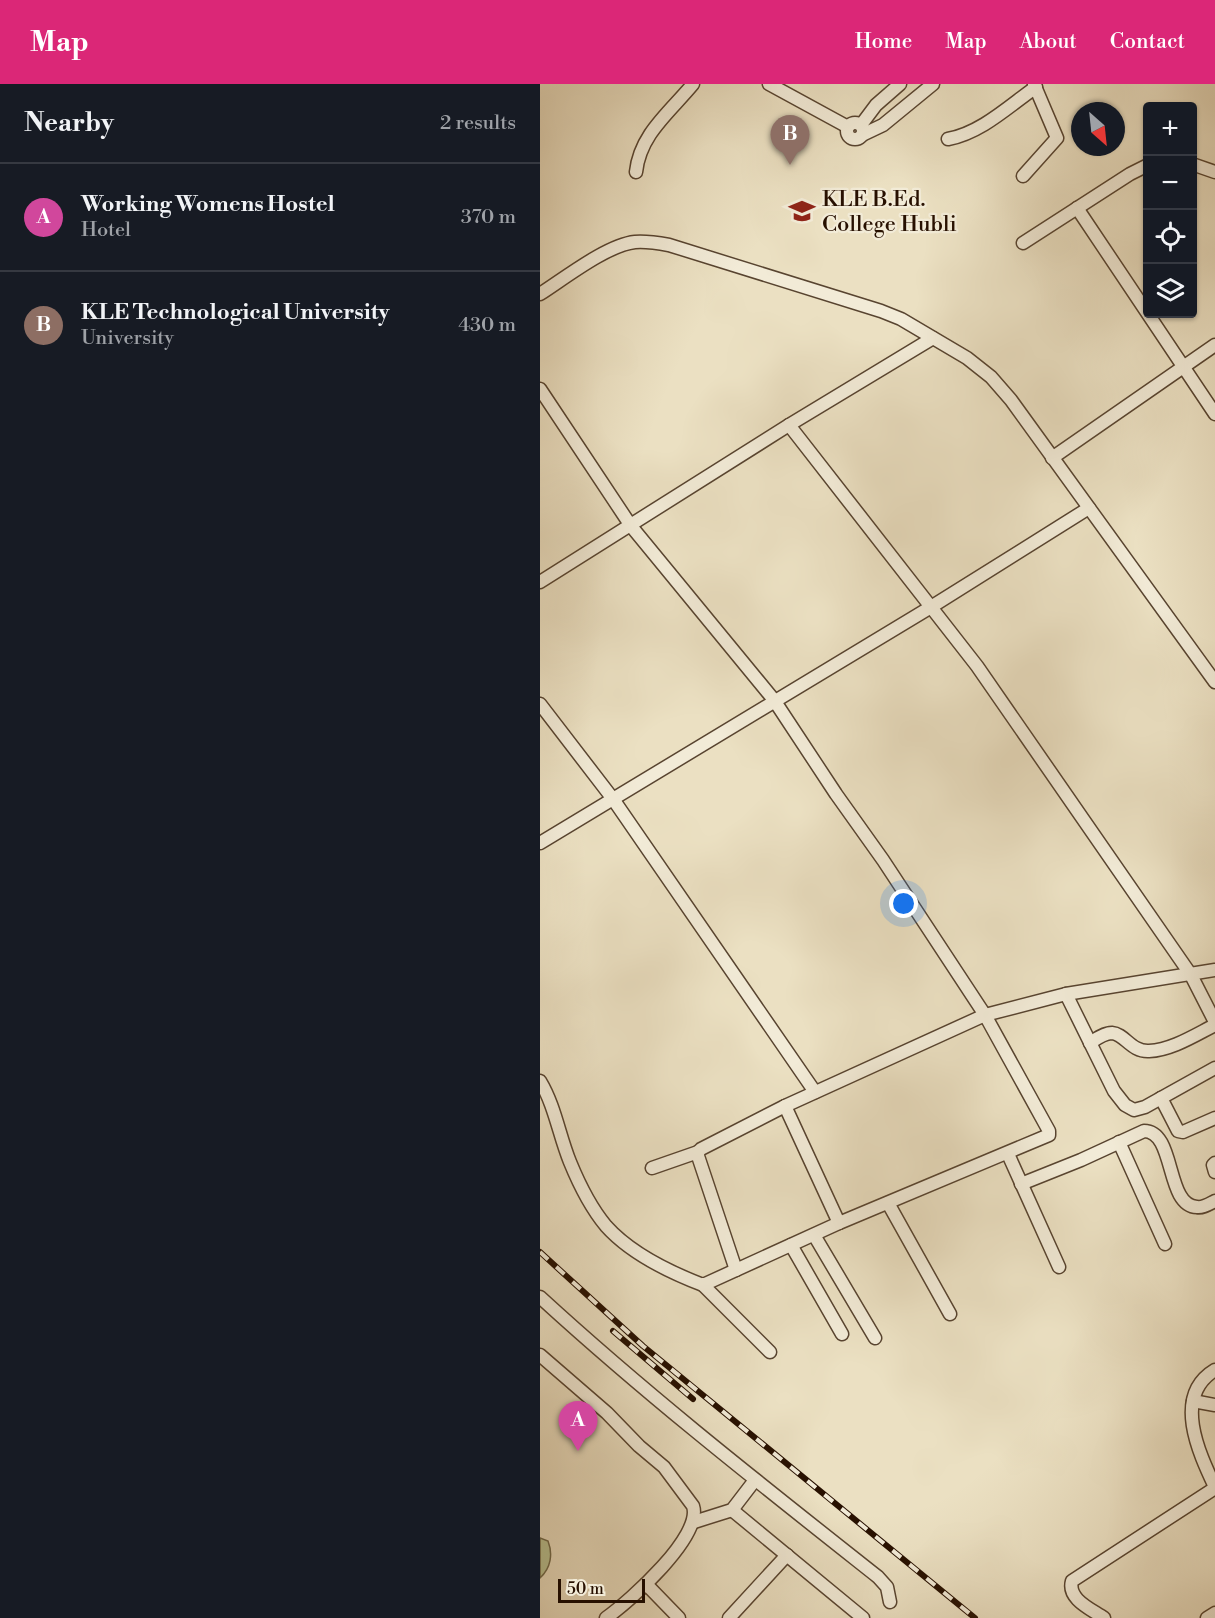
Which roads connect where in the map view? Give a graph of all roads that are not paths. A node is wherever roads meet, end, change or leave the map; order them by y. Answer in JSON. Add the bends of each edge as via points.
{"nodes":[{"id":1,"x":693,"y":84,"type":"edge"},
{"id":2,"x":769,"y":84,"type":"edge"},
{"id":3,"x":900,"y":84,"type":"edge"},
{"id":4,"x":933,"y":84,"type":"edge"},
{"id":5,"x":1035,"y":86,"type":"edge"},
{"id":6,"x":857,"y":129,"type":"junction"},
{"id":7,"x":948,"y":139,"type":"dead end"},
{"id":8,"x":1197,"y":166,"type":"edge"},
{"id":9,"x":1143,"y":168,"type":"edge"},
{"id":10,"x":636,"y":172,"type":"dead end"},
{"id":11,"x":1215,"y":172,"type":"edge"},
{"id":12,"x":1023,"y":176,"type":"dead end"},
{"id":13,"x":1077,"y":208,"type":"junction"},
{"id":14,"x":1023,"y":243,"type":"dead end"},
{"id":15,"x":540,"y":294,"type":"edge"},
{"id":16,"x":933,"y":338,"type":"junction"},
{"id":17,"x":1215,"y":345,"type":"edge"},
{"id":18,"x":1183,"y":367,"type":"junction"},
{"id":19,"x":540,"y":389,"type":"edge"},
{"id":20,"x":1215,"y":414,"type":"edge"},
{"id":21,"x":789,"y":425,"type":"junction"},
{"id":22,"x":1052,"y":458,"type":"junction"},
{"id":23,"x":1089,"y":508,"type":"junction"},
{"id":24,"x":631,"y":526,"type":"junction"},
{"id":25,"x":540,"y":582,"type":"edge"},
{"id":26,"x":931,"y":607,"type":"junction"},
{"id":27,"x":1215,"y":682,"type":"edge"},
{"id":28,"x":774,"y":700,"type":"junction"},
{"id":29,"x":540,"y":704,"type":"edge"},
{"id":30,"x":613,"y":799,"type":"junction"},
{"id":31,"x":540,"y":843,"type":"edge"},
{"id":32,"x":1215,"y":970,"type":"edge"},
{"id":33,"x":1191,"y":975,"type":"junction"},
{"id":34,"x":1066,"y":994,"type":"junction"},
{"id":35,"x":985,"y":1015,"type":"junction"},
{"id":36,"x":1215,"y":1023,"type":"edge"},
{"id":37,"x":1090,"y":1043,"type":"junction"},
{"id":38,"x":1215,"y":1068,"type":"edge"},
{"id":39,"x":540,"y":1081,"type":"edge"},
{"id":40,"x":815,"y":1092,"type":"junction"},
{"id":41,"x":1161,"y":1098,"type":"junction"},
{"id":42,"x":784,"y":1106,"type":"junction"},
{"id":43,"x":1215,"y":1118,"type":"edge"},
{"id":44,"x":1119,"y":1142,"type":"junction"},
{"id":45,"x":698,"y":1152,"type":"junction"},
{"id":46,"x":1008,"y":1154,"type":"junction"},
{"id":47,"x":1215,"y":1162,"type":"edge"},
{"id":48,"x":652,"y":1168,"type":"dead end"},
{"id":49,"x":1215,"y":1172,"type":"edge"},
{"id":50,"x":1021,"y":1184,"type":"junction"},
{"id":51,"x":1215,"y":1201,"type":"edge"},
{"id":52,"x":888,"y":1203,"type":"junction"},
{"id":53,"x":839,"y":1223,"type":"junction"},
{"id":54,"x":814,"y":1235,"type":"junction"},
{"id":55,"x":1165,"y":1244,"type":"dead end"},
{"id":56,"x":790,"y":1245,"type":"junction"},
{"id":57,"x":1059,"y":1267,"type":"dead end"},
{"id":58,"x":736,"y":1270,"type":"junction"},
{"id":59,"x":703,"y":1286,"type":"junction"},
{"id":60,"x":540,"y":1297,"type":"edge"},
{"id":61,"x":950,"y":1314,"type":"dead end"},
{"id":62,"x":842,"y":1334,"type":"dead end"},
{"id":63,"x":875,"y":1338,"type":"dead end"},
{"id":64,"x":770,"y":1352,"type":"dead end"},
{"id":65,"x":540,"y":1355,"type":"edge"},
{"id":66,"x":1215,"y":1370,"type":"edge"},
{"id":67,"x":1193,"y":1401,"type":"junction"},
{"id":68,"x":1215,"y":1405,"type":"edge"},
{"id":69,"x":754,"y":1480,"type":"junction"},
{"id":70,"x":1215,"y":1488,"type":"edge"},
{"id":71,"x":732,"y":1510,"type":"junction"},
{"id":72,"x":694,"y":1522,"type":"junction"},
{"id":73,"x":787,"y":1555,"type":"junction"},
{"id":74,"x":646,"y":1584,"type":"junction"},
{"id":75,"x":890,"y":1602,"type":"dead end"},
{"id":76,"x":1215,"y":1613,"type":"edge"},
{"id":77,"x":606,"y":1618,"type":"edge"},
{"id":78,"x":679,"y":1618,"type":"edge"},
{"id":79,"x":729,"y":1618,"type":"edge"},
{"id":80,"x":862,"y":1618,"type":"edge"},
{"id":81,"x":1104,"y":1618,"type":"edge"},
{"id":82,"x":1207,"y":1618,"type":"edge"}],
"edges":[{"from":1,"to":10,"type":"street","via":[[643,144]]},
{"from":2,"to":6,"type":"street"},
{"from":3,"to":6,"type":"street"},
{"from":4,"to":6,"type":"street","via":[[883,125]]},
{"from":5,"to":7,"type":"street","via":[[988,121]]},
{"from":5,"to":12,"type":"street","via":[[1057,138]]},
{"from":8,"to":11,"type":"street"},
{"from":9,"to":13,"type":"street"},
{"from":13,"to":14,"type":"street"},
{"from":13,"to":18,"type":"street"},
{"from":15,"to":16,"type":"street","via":[[615,247],[653,242],[881,311]]},
{"from":16,"to":21,"type":"street"},
{"from":16,"to":22,"type":"street","via":[[991,377]]},
{"from":17,"to":18,"type":"street"},
{"from":18,"to":20,"type":"street"},
{"from":18,"to":22,"type":"street"},
{"from":19,"to":24,"type":"street"},
{"from":21,"to":24,"type":"street"},
{"from":21,"to":26,"type":"street"},
{"from":22,"to":23,"type":"street"},
{"from":23,"to":26,"type":"street"},
{"from":23,"to":27,"type":"street"},
{"from":24,"to":25,"type":"street"},
{"from":24,"to":28,"type":"street"},
{"from":26,"to":28,"type":"street"},
{"from":26,"to":33,"type":"street","via":[[977,666]]},
{"from":28,"to":30,"type":"street"},
{"from":28,"to":35,"type":"street"},
{"from":29,"to":30,"type":"street"},
{"from":30,"to":31,"type":"street"},
{"from":30,"to":40,"type":"street"},
{"from":32,"to":33,"type":"street"},
{"from":33,"to":34,"type":"street"},
{"from":33,"to":36,"type":"street"},
{"from":34,"to":35,"type":"street"},
{"from":34,"to":37,"type":"street"},
{"from":35,"to":40,"type":"street"},
{"from":35,"to":46,"type":"street","via":[[1050,1133]]},
{"from":36,"to":37,"type":"street","via":[[1178,1043],[1150,1051],[1132,1047],[1113,1033]]},
{"from":37,"to":41,"type":"street","via":[[1125,1105],[1134,1110]]},
{"from":38,"to":41,"type":"street"},
{"from":39,"to":59,"type":"street","via":[[570,1162],[606,1226],[668,1272]]},
{"from":40,"to":42,"type":"street"},
{"from":41,"to":43,"type":"street","via":[[1178,1131]]},
{"from":42,"to":45,"type":"street"},
{"from":42,"to":53,"type":"street"},
{"from":44,"to":50,"type":"street"},
{"from":44,"to":51,"type":"street","via":[[1144,1131],[1155,1132],[1174,1180],[1190,1206],[1196,1208]]},
{"from":44,"to":55,"type":"street"},
{"from":45,"to":48,"type":"street"},
{"from":45,"to":58,"type":"street"},
{"from":46,"to":50,"type":"street"},
{"from":46,"to":52,"type":"street"},
{"from":47,"to":49,"type":"street"},
{"from":50,"to":57,"type":"street"},
{"from":52,"to":53,"type":"street"},
{"from":52,"to":61,"type":"street"},
{"from":53,"to":54,"type":"street"},
{"from":54,"to":56,"type":"street"},
{"from":54,"to":63,"type":"street"},
{"from":56,"to":58,"type":"street"},
{"from":56,"to":62,"type":"street"},
{"from":58,"to":59,"type":"street"},
{"from":59,"to":64,"type":"street"},
{"from":60,"to":69,"type":"street"},
{"from":65,"to":72,"type":"street","via":[[664,1467],[693,1506]]},
{"from":66,"to":67,"type":"street","via":[[1197,1387]]},
{"from":67,"to":68,"type":"street"},
{"from":67,"to":70,"type":"street","via":[[1191,1413],[1198,1445]]},
{"from":69,"to":71,"type":"street"},
{"from":69,"to":75,"type":"street","via":[[878,1577],[887,1587]]},
{"from":70,"to":81,"type":"street","via":[[1072,1581],[1072,1595]]},
{"from":71,"to":72,"type":"street"},
{"from":71,"to":73,"type":"street"},
{"from":72,"to":74,"type":"street"},
{"from":73,"to":79,"type":"street"},
{"from":73,"to":80,"type":"street"},
{"from":74,"to":77,"type":"street"},
{"from":74,"to":78,"type":"street"},
{"from":76,"to":82,"type":"street"}]}
